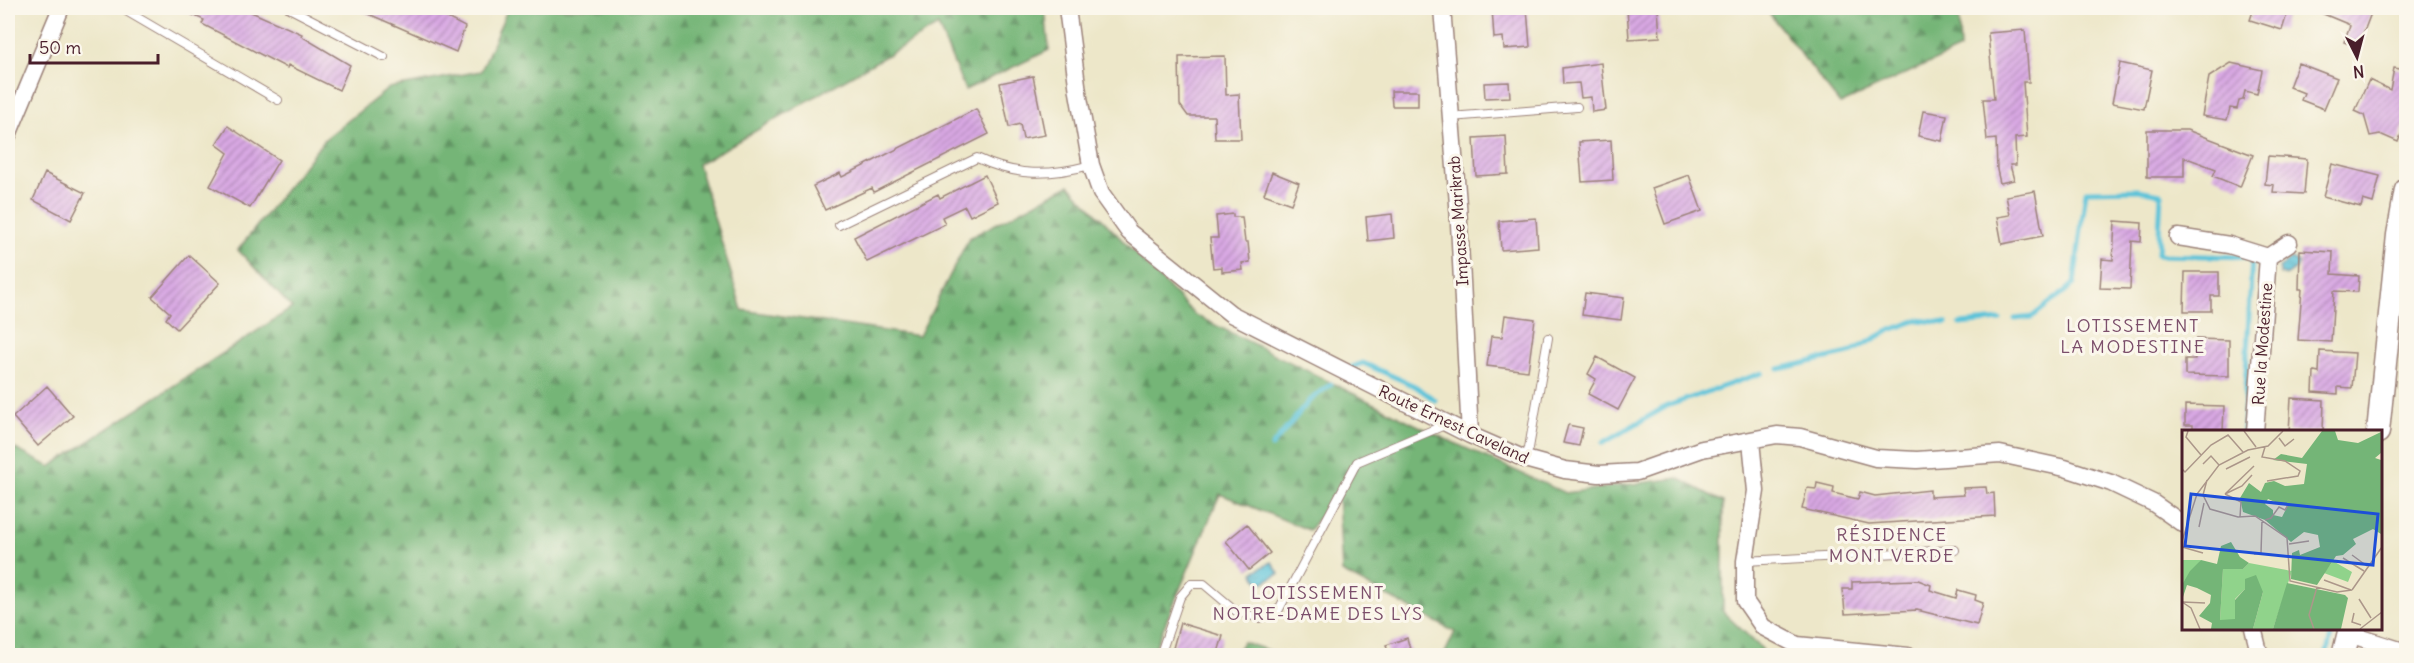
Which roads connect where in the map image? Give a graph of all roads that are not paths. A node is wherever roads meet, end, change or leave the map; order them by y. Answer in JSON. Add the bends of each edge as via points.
{"nodes":[{"id":1,"x":61,"y":8,"type":"edge"},
{"id":2,"x":121,"y":8,"type":"edge"},
{"id":3,"x":289,"y":8,"type":"edge"},
{"id":4,"x":1066,"y":8,"type":"edge"},
{"id":5,"x":1442,"y":8,"type":"edge"},
{"id":6,"x":384,"y":57,"type":"dead end"},
{"id":7,"x":278,"y":100,"type":"dead end"},
{"id":8,"x":1578,"y":107,"type":"dead end"},
{"id":9,"x":1450,"y":117,"type":"junction"},
{"id":10,"x":8,"y":135,"type":"edge"},
{"id":11,"x":1091,"y":165,"type":"junction"},
{"id":12,"x":2406,"y":190,"type":"edge"},
{"id":13,"x":840,"y":225,"type":"dead end"},
{"id":14,"x":2402,"y":236,"type":"edge"},
{"id":15,"x":2178,"y":237,"type":"dead end"},
{"id":16,"x":2289,"y":243,"type":"dead end"},
{"id":17,"x":2268,"y":257,"type":"junction"},
{"id":18,"x":1548,"y":338,"type":"dead end"},
{"id":19,"x":1448,"y":424,"type":"junction"},
{"id":20,"x":2255,"y":430,"type":"edge"},
{"id":21,"x":2378,"y":430,"type":"edge"},
{"id":22,"x":1470,"y":435,"type":"junction"},
{"id":23,"x":1751,"y":441,"type":"junction"},
{"id":24,"x":1525,"y":459,"type":"junction"},
{"id":25,"x":2182,"y":523,"type":"edge"},
{"id":26,"x":1955,"y":550,"type":"dead end"},
{"id":27,"x":1745,"y":561,"type":"junction"},
{"id":28,"x":2254,"y":630,"type":"edge"},
{"id":29,"x":2349,"y":631,"type":"edge"},
{"id":30,"x":1162,"y":650,"type":"dead end"},
{"id":31,"x":2406,"y":651,"type":"edge"},
{"id":32,"x":1908,"y":656,"type":"edge"},
{"id":33,"x":2260,"y":656,"type":"edge"},
{"id":34,"x":2343,"y":656,"type":"edge"}],
"edges":[{"from":1,"to":10,"type":"street"},
{"from":2,"to":7,"type":"lane"},
{"from":3,"to":6,"type":"lane"},
{"from":4,"to":11,"type":"street","name":"Route Ernest Caveland"},
{"from":5,"to":9,"type":"street","name":"Impasse Marikrab"},
{"from":8,"to":9,"type":"lane"},
{"from":9,"to":22,"type":"street","name":"Impasse Marikrab"},
{"from":11,"to":13,"type":"lane","via":[[1041,174],[1000,169],[977,158]]},
{"from":11,"to":19,"type":"street","name":"Route Ernest Caveland","via":[[1101,193],[1128,232],[1231,314]]},
{"from":12,"to":14,"type":"street"},
{"from":14,"to":21,"type":"street"},
{"from":15,"to":17,"type":"street","via":[[2229,245]]},
{"from":16,"to":17,"type":"street"},
{"from":17,"to":20,"type":"street","name":"Rue la Modestine"},
{"from":18,"to":24,"type":"lane"},
{"from":19,"to":22,"type":"street","name":"Route Ernest Caveland"},
{"from":19,"to":30,"type":"lane","via":[[1357,462],[1277,613],[1258,618],[1236,611],[1204,584],[1191,584],[1180,597]]},
{"from":22,"to":24,"type":"street","name":"Route Ernest Caveland"},
{"from":23,"to":24,"type":"street","name":"Route Ernest Caveland","via":[[1702,449],[1637,472],[1599,474]]},
{"from":23,"to":25,"type":"street","name":"Route Ernest Caveland","via":[[1778,435],[1800,437],[1876,458],[2000,454],[2066,468],[2111,483],[2153,503]]},
{"from":23,"to":27,"type":"street","via":[[1756,491]]},
{"from":26,"to":27,"type":"lane"},
{"from":27,"to":32,"type":"street","via":[[1745,601],[1763,627],[1797,645]]},
{"from":28,"to":33,"type":"street"},
{"from":29,"to":31,"type":"street"},
{"from":29,"to":34,"type":"street"}]}
